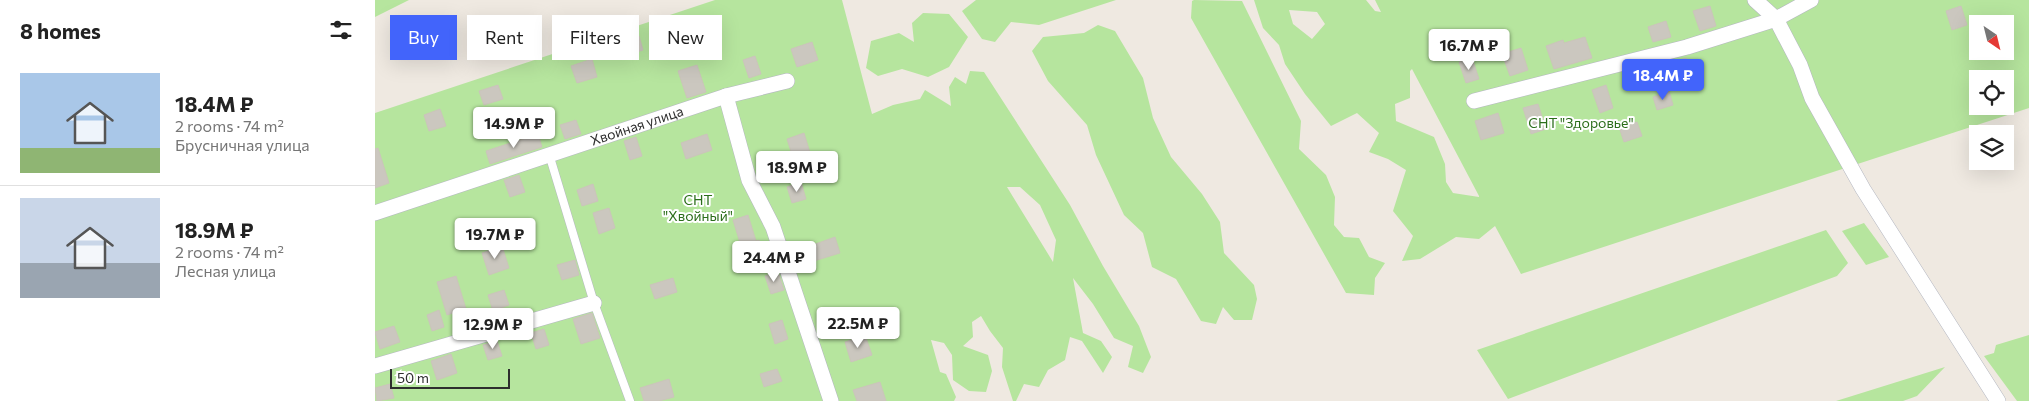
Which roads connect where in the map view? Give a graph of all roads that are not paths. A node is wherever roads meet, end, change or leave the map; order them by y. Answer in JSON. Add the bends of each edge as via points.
{"nodes":[{"id":1,"x":1755,"y":0,"type":"edge"},
{"id":2,"x":1811,"y":0,"type":"edge"},
{"id":3,"x":1776,"y":19,"type":"junction"},
{"id":4,"x":787,"y":81,"type":"dead end"},
{"id":5,"x":726,"y":96,"type":"junction"},
{"id":6,"x":1474,"y":102,"type":"dead end"},
{"id":7,"x":549,"y":154,"type":"junction"},
{"id":8,"x":375,"y":213,"type":"edge"},
{"id":9,"x":594,"y":303,"type":"junction"},
{"id":10,"x":375,"y":366,"type":"edge"},
{"id":11,"x":630,"y":401,"type":"edge"},
{"id":12,"x":831,"y":401,"type":"edge"},
{"id":13,"x":1998,"y":401,"type":"edge"}],
"edges":[{"from":1,"to":3,"type":"street"},
{"from":2,"to":3,"type":"street"},
{"from":3,"to":6,"type":"street","via":[[1687,47]]},
{"from":3,"to":13,"type":"street","via":[[1800,65],[1812,98],[1863,189]]},
{"from":4,"to":5,"type":"street","name":"Хвойная улица"},
{"from":5,"to":7,"type":"street","name":"Хвойная улица"},
{"from":5,"to":12,"type":"street","via":[[749,180],[773,227]]},
{"from":7,"to":8,"type":"street","name":"Хвойная улица"},
{"from":7,"to":9,"type":"lane"},
{"from":9,"to":10,"type":"street"},
{"from":9,"to":11,"type":"lane"}]}
